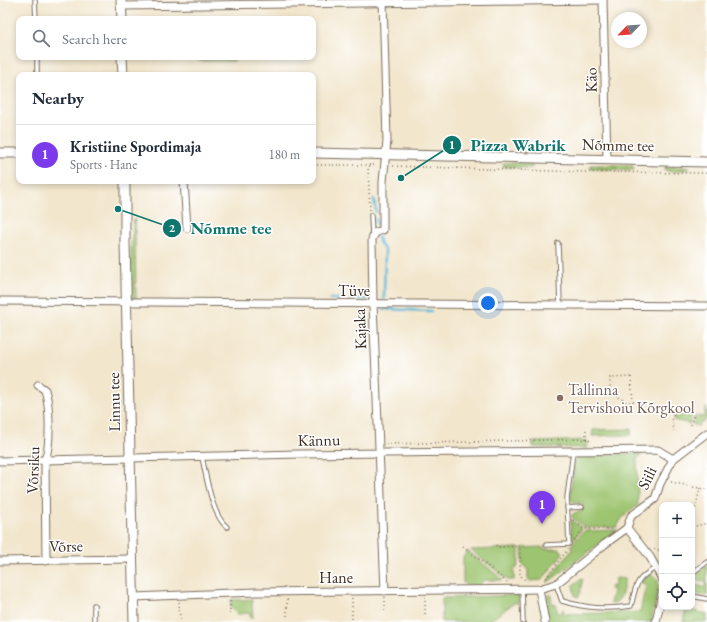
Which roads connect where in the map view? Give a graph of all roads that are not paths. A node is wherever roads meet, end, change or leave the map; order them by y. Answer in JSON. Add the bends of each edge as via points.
{"nodes":[{"id":1,"x":35,"y":0,"type":"edge"},
{"id":2,"x":603,"y":0,"type":"edge"},
{"id":3,"x":383,"y":1,"type":"edge"},
{"id":4,"x":121,"y":3,"type":"edge"},
{"id":5,"x":36,"y":16,"type":"edge"},
{"id":6,"x":122,"y":16,"type":"edge"},
{"id":7,"x":37,"y":60,"type":"edge"},
{"id":8,"x":122,"y":60,"type":"edge"},
{"id":9,"x":37,"y":72,"type":"dead end"},
{"id":10,"x":123,"y":72,"type":"edge"},
{"id":11,"x":0,"y":153,"type":"edge"},
{"id":12,"x":16,"y":153,"type":"edge"},
{"id":13,"x":316,"y":153,"type":"edge"},
{"id":14,"x":386,"y":155,"type":"junction"},
{"id":15,"x":607,"y":160,"type":"junction"},
{"id":16,"x":707,"y":162,"type":"edge"},
{"id":17,"x":125,"y":184,"type":"edge"},
{"id":18,"x":184,"y":184,"type":"edge"},
{"id":19,"x":372,"y":215,"type":"road end"},
{"id":20,"x":187,"y":228,"type":"dead end"},
{"id":21,"x":372,"y":239,"type":"junction"},
{"id":22,"x":558,"y":243,"type":"dead end"},
{"id":23,"x":0,"y":301,"type":"edge"},
{"id":24,"x":126,"y":302,"type":"junction"},
{"id":25,"x":373,"y":304,"type":"junction"},
{"id":26,"x":560,"y":305,"type":"junction"},
{"id":27,"x":707,"y":306,"type":"edge"},
{"id":28,"x":38,"y":385,"type":"dead end"},
{"id":29,"x":705,"y":436,"type":"edge"},
{"id":30,"x":573,"y":452,"type":"junction"},
{"id":31,"x":379,"y":454,"type":"junction"},
{"id":32,"x":202,"y":456,"type":"junction"},
{"id":33,"x":130,"y":458,"type":"junction"},
{"id":34,"x":674,"y":459,"type":"junction"},
{"id":35,"x":45,"y":460,"type":"junction"},
{"id":36,"x":0,"y":461,"type":"edge"},
{"id":37,"x":582,"y":507,"type":"dead end"},
{"id":38,"x":567,"y":508,"type":"junction"},
{"id":39,"x":227,"y":527,"type":"dead end"},
{"id":40,"x":627,"y":528,"type":"junction"},
{"id":41,"x":546,"y":545,"type":"dead end"},
{"id":42,"x":132,"y":559,"type":"junction"},
{"id":43,"x":0,"y":561,"type":"edge"},
{"id":44,"x":46,"y":561,"type":"junction"},
{"id":45,"x":707,"y":562,"type":"edge"},
{"id":46,"x":656,"y":568,"type":"junction"},
{"id":47,"x":695,"y":571,"type":"edge"},
{"id":48,"x":659,"y":574,"type":"edge"},
{"id":49,"x":556,"y":584,"type":"junction"},
{"id":50,"x":538,"y":587,"type":"junction"},
{"id":51,"x":522,"y":590,"type":"junction"},
{"id":52,"x":385,"y":594,"type":"junction"},
{"id":53,"x":134,"y":597,"type":"junction"},
{"id":54,"x":695,"y":597,"type":"edge"},
{"id":55,"x":707,"y":599,"type":"edge"},
{"id":56,"x":94,"y":605,"type":"dead end"},
{"id":57,"x":659,"y":608,"type":"edge"},
{"id":58,"x":94,"y":622,"type":"edge"},
{"id":59,"x":134,"y":622,"type":"edge"},
{"id":60,"x":523,"y":622,"type":"edge"},
{"id":61,"x":545,"y":622,"type":"edge"},
{"id":62,"x":656,"y":622,"type":"edge"}],
"edges":[{"from":1,"to":5,"type":"lane"},
{"from":2,"to":3,"type":"street"},
{"from":2,"to":15,"type":"street","name":"Käo"},
{"from":3,"to":4,"type":"street"},
{"from":3,"to":14,"type":"street"},
{"from":4,"to":6,"type":"street"},
{"from":7,"to":9,"type":"lane"},
{"from":8,"to":10,"type":"street"},
{"from":11,"to":12,"type":"street"},
{"from":13,"to":14,"type":"street","name":"Nõmme tee"},
{"from":14,"to":15,"type":"street","name":"Nõmme tee"},
{"from":14,"to":21,"type":"street","via":[[383,230],[376,232]]},
{"from":15,"to":16,"type":"street","name":"Nõmme tee"},
{"from":17,"to":24,"type":"street","name":"Linnu tee"},
{"from":18,"to":20,"type":"street"},
{"from":19,"to":21,"type":"lane"},
{"from":21,"to":25,"type":"street","name":"Kajaka"},
{"from":22,"to":26,"type":"lane"},
{"from":23,"to":24,"type":"street","name":"Tüve"},
{"from":24,"to":25,"type":"street","name":"Tüve"},
{"from":24,"to":33,"type":"street","name":"Linnu tee"},
{"from":25,"to":26,"type":"street","name":"Tüve"},
{"from":25,"to":31,"type":"street","name":"Kajaka"},
{"from":26,"to":27,"type":"street","name":"Tüve"},
{"from":28,"to":35,"type":"street","name":"Võrsiku","via":[[46,394],[48,452]]},
{"from":29,"to":34,"type":"street","name":"Siili"},
{"from":30,"to":31,"type":"street","name":"Kännu"},
{"from":30,"to":34,"type":"street","name":"Kännu","via":[[658,450]]},
{"from":30,"to":38,"type":"lane","via":[[566,498]]},
{"from":31,"to":32,"type":"street","name":"Kännu"},
{"from":31,"to":52,"type":"street","name":"Kajaka"},
{"from":32,"to":33,"type":"street","name":"Kännu"},
{"from":32,"to":39,"type":"lane","via":[[216,512]]},
{"from":33,"to":35,"type":"street","name":"Kännu"},
{"from":33,"to":42,"type":"street","name":"Linnu tee"},
{"from":34,"to":40,"type":"street","name":"Siili","via":[[654,499],[631,516]]},
{"from":35,"to":36,"type":"street","name":"Kännu"},
{"from":35,"to":44,"type":"street","name":"Võrsiku"},
{"from":37,"to":38,"type":"lane"},
{"from":38,"to":41,"type":"lane","via":[[569,545]]},
{"from":40,"to":46,"type":"street","via":[[650,556]]},
{"from":40,"to":49,"type":"street"},
{"from":42,"to":44,"type":"street","name":"Võrse"},
{"from":42,"to":53,"type":"street","name":"Linnu tee"},
{"from":43,"to":44,"type":"street","name":"Võrse"},
{"from":45,"to":47,"type":"lane"},
{"from":46,"to":48,"type":"street"},
{"from":46,"to":49,"type":"lane","via":[[636,583],[631,606],[613,609],[591,608],[562,601]]},
{"from":49,"to":50,"type":"street","name":"Hane"},
{"from":50,"to":51,"type":"street","name":"Hane"},
{"from":50,"to":61,"type":"street"},
{"from":51,"to":52,"type":"street","name":"Hane"},
{"from":51,"to":60,"type":"lane"},
{"from":52,"to":53,"type":"street","name":"Hane","via":[[256,592]]},
{"from":53,"to":59,"type":"street","name":"Linnu tee"},
{"from":54,"to":55,"type":"lane"},
{"from":56,"to":58,"type":"lane"},
{"from":57,"to":62,"type":"street"}]}
